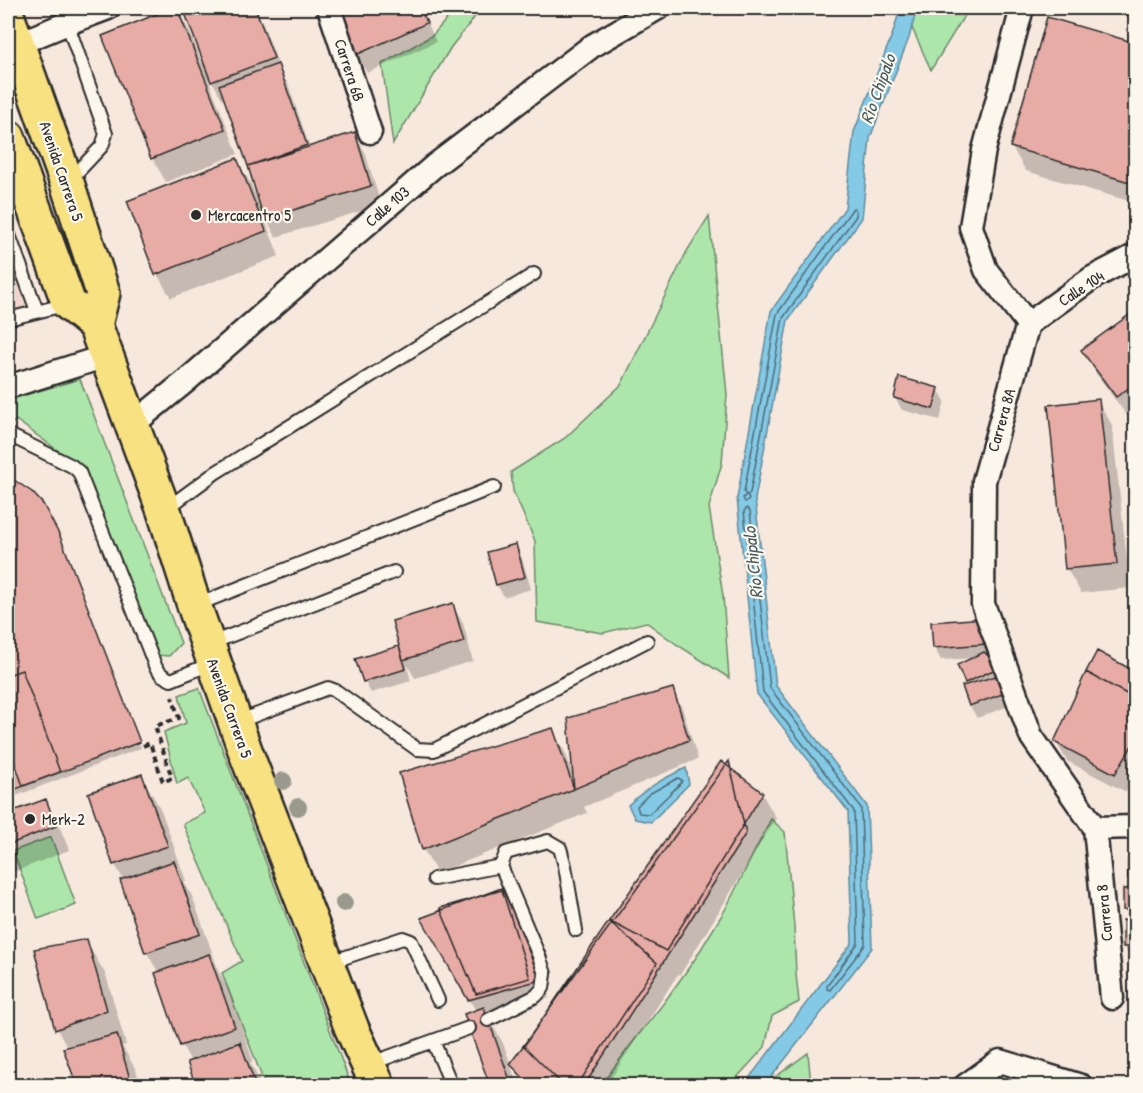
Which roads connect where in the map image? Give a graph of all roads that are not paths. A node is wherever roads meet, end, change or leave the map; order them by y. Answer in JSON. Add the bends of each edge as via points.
{"nodes":[{"id":1,"x":108,"y":8,"type":"edge"},
{"id":2,"x":329,"y":8,"type":"edge"},
{"id":3,"x":658,"y":8,"type":"edge"},
{"id":4,"x":1022,"y":8,"type":"edge"},
{"id":5,"x":65,"y":15,"type":"edge"},
{"id":6,"x":12,"y":31,"type":"edge"},
{"id":7,"x":370,"y":132,"type":"dead end"},
{"id":8,"x":8,"y":137,"type":"edge"},
{"id":9,"x":67,"y":183,"type":"junction"},
{"id":10,"x":8,"y":232,"type":"edge"},
{"id":11,"x":1136,"y":255,"type":"edge"},
{"id":12,"x":534,"y":274,"type":"dead end"},
{"id":13,"x":69,"y":304,"type":"junction"},
{"id":14,"x":37,"y":311,"type":"junction"},
{"id":15,"x":8,"y":319,"type":"edge"},
{"id":16,"x":1028,"y":324,"type":"junction"},
{"id":17,"x":95,"y":326,"type":"junction"},
{"id":18,"x":106,"y":356,"type":"junction"},
{"id":19,"x":8,"y":387,"type":"edge"},
{"id":20,"x":132,"y":425,"type":"junction"},
{"id":21,"x":8,"y":436,"type":"edge"},
{"id":22,"x":494,"y":487,"type":"dead end"},
{"id":23,"x":164,"y":511,"type":"junction"},
{"id":24,"x":394,"y":572,"type":"dead end"},
{"id":25,"x":194,"y":605,"type":"junction"},
{"id":26,"x":647,"y":641,"type":"dead end"},
{"id":27,"x":211,"y":653,"type":"junction"},
{"id":28,"x":236,"y":722,"type":"junction"},
{"id":29,"x":1136,"y":827,"type":"edge"},
{"id":30,"x":1095,"y":828,"type":"junction"},
{"id":31,"x":501,"y":866,"type":"junction"},
{"id":32,"x":434,"y":879,"type":"dead end"},
{"id":33,"x":576,"y":930,"type":"dead end"},
{"id":34,"x":327,"y":964,"type":"junction"},
{"id":35,"x":1112,"y":998,"type":"dead end"},
{"id":36,"x":438,"y":1000,"type":"dead end"},
{"id":37,"x":488,"y":1020,"type":"dead end"},
{"id":38,"x":469,"y":1028,"type":"dead end"},
{"id":39,"x":433,"y":1041,"type":"junction"},
{"id":40,"x":373,"y":1075,"type":"edge"},
{"id":41,"x":452,"y":1086,"type":"edge"},
{"id":42,"x":965,"y":1086,"type":"edge"},
{"id":43,"x":1081,"y":1086,"type":"edge"}],
"edges":[{"from":1,"to":5,"type":"street"},
{"from":2,"to":7,"type":"street","name":"Carrera 6B"},
{"from":3,"to":20,"type":"street","name":"Calle 103","via":[[592,46],[434,166]]},
{"from":4,"to":16,"type":"street","via":[[984,150],[971,227],[986,270]]},
{"from":5,"to":6,"type":"street"},
{"from":5,"to":9,"type":"lane","via":[[106,134],[102,146]]},
{"from":6,"to":9,"type":"main road","name":"Avenida Carrera 5"},
{"from":8,"to":13,"type":"main road","name":"Avenida Carrera 5"},
{"from":9,"to":17,"type":"main road","name":"Avenida Carrera 5","via":[[103,293]]},
{"from":10,"to":14,"type":"lane"},
{"from":11,"to":16,"type":"street","name":"Calle 104","via":[[1092,278]]},
{"from":12,"to":23,"type":"lane","via":[[215,473]]},
{"from":13,"to":14,"type":"lane"},
{"from":13,"to":17,"type":"main road","name":"Avenida Carrera 5"},
{"from":14,"to":15,"type":"lane"},
{"from":16,"to":30,"type":"street","name":"Carrera 8A","via":[[984,482],[983,604],[1031,736]]},
{"from":17,"to":18,"type":"main road","name":"Avenida Carrera 5"},
{"from":18,"to":19,"type":"street"},
{"from":18,"to":20,"type":"main road","name":"Avenida Carrera 5"},
{"from":20,"to":23,"type":"main road","name":"Avenida Carrera 5"},
{"from":21,"to":27,"type":"lane","via":[[79,472],[162,675],[171,680]]},
{"from":22,"to":25,"type":"lane"},
{"from":23,"to":25,"type":"main road","name":"Avenida Carrera 5"},
{"from":24,"to":27,"type":"lane"},
{"from":25,"to":27,"type":"main road","name":"Avenida Carrera 5"},
{"from":26,"to":28,"type":"lane","via":[[434,750],[417,749],[328,688]]},
{"from":27,"to":28,"type":"main road","name":"Avenida Carrera 5"},
{"from":28,"to":34,"type":"main road","name":"Avenida Carrera 5"},
{"from":29,"to":30,"type":"street"},
{"from":30,"to":35,"type":"street","name":"Carrera 8"},
{"from":31,"to":32,"type":"lane"},
{"from":31,"to":33,"type":"lane","via":[[506,853],[527,846],[548,841],[560,848]]},
{"from":31,"to":37,"type":"lane","via":[[539,956],[543,988],[536,996]]},
{"from":34,"to":36,"type":"lane","via":[[404,938],[411,941]]},
{"from":34,"to":40,"type":"main road","name":"Avenida Carrera 5"},
{"from":38,"to":39,"type":"lane"},
{"from":39,"to":40,"type":"lane"},
{"from":39,"to":41,"type":"lane"},
{"from":42,"to":43,"type":"street","via":[[1000,1060]]}]}
